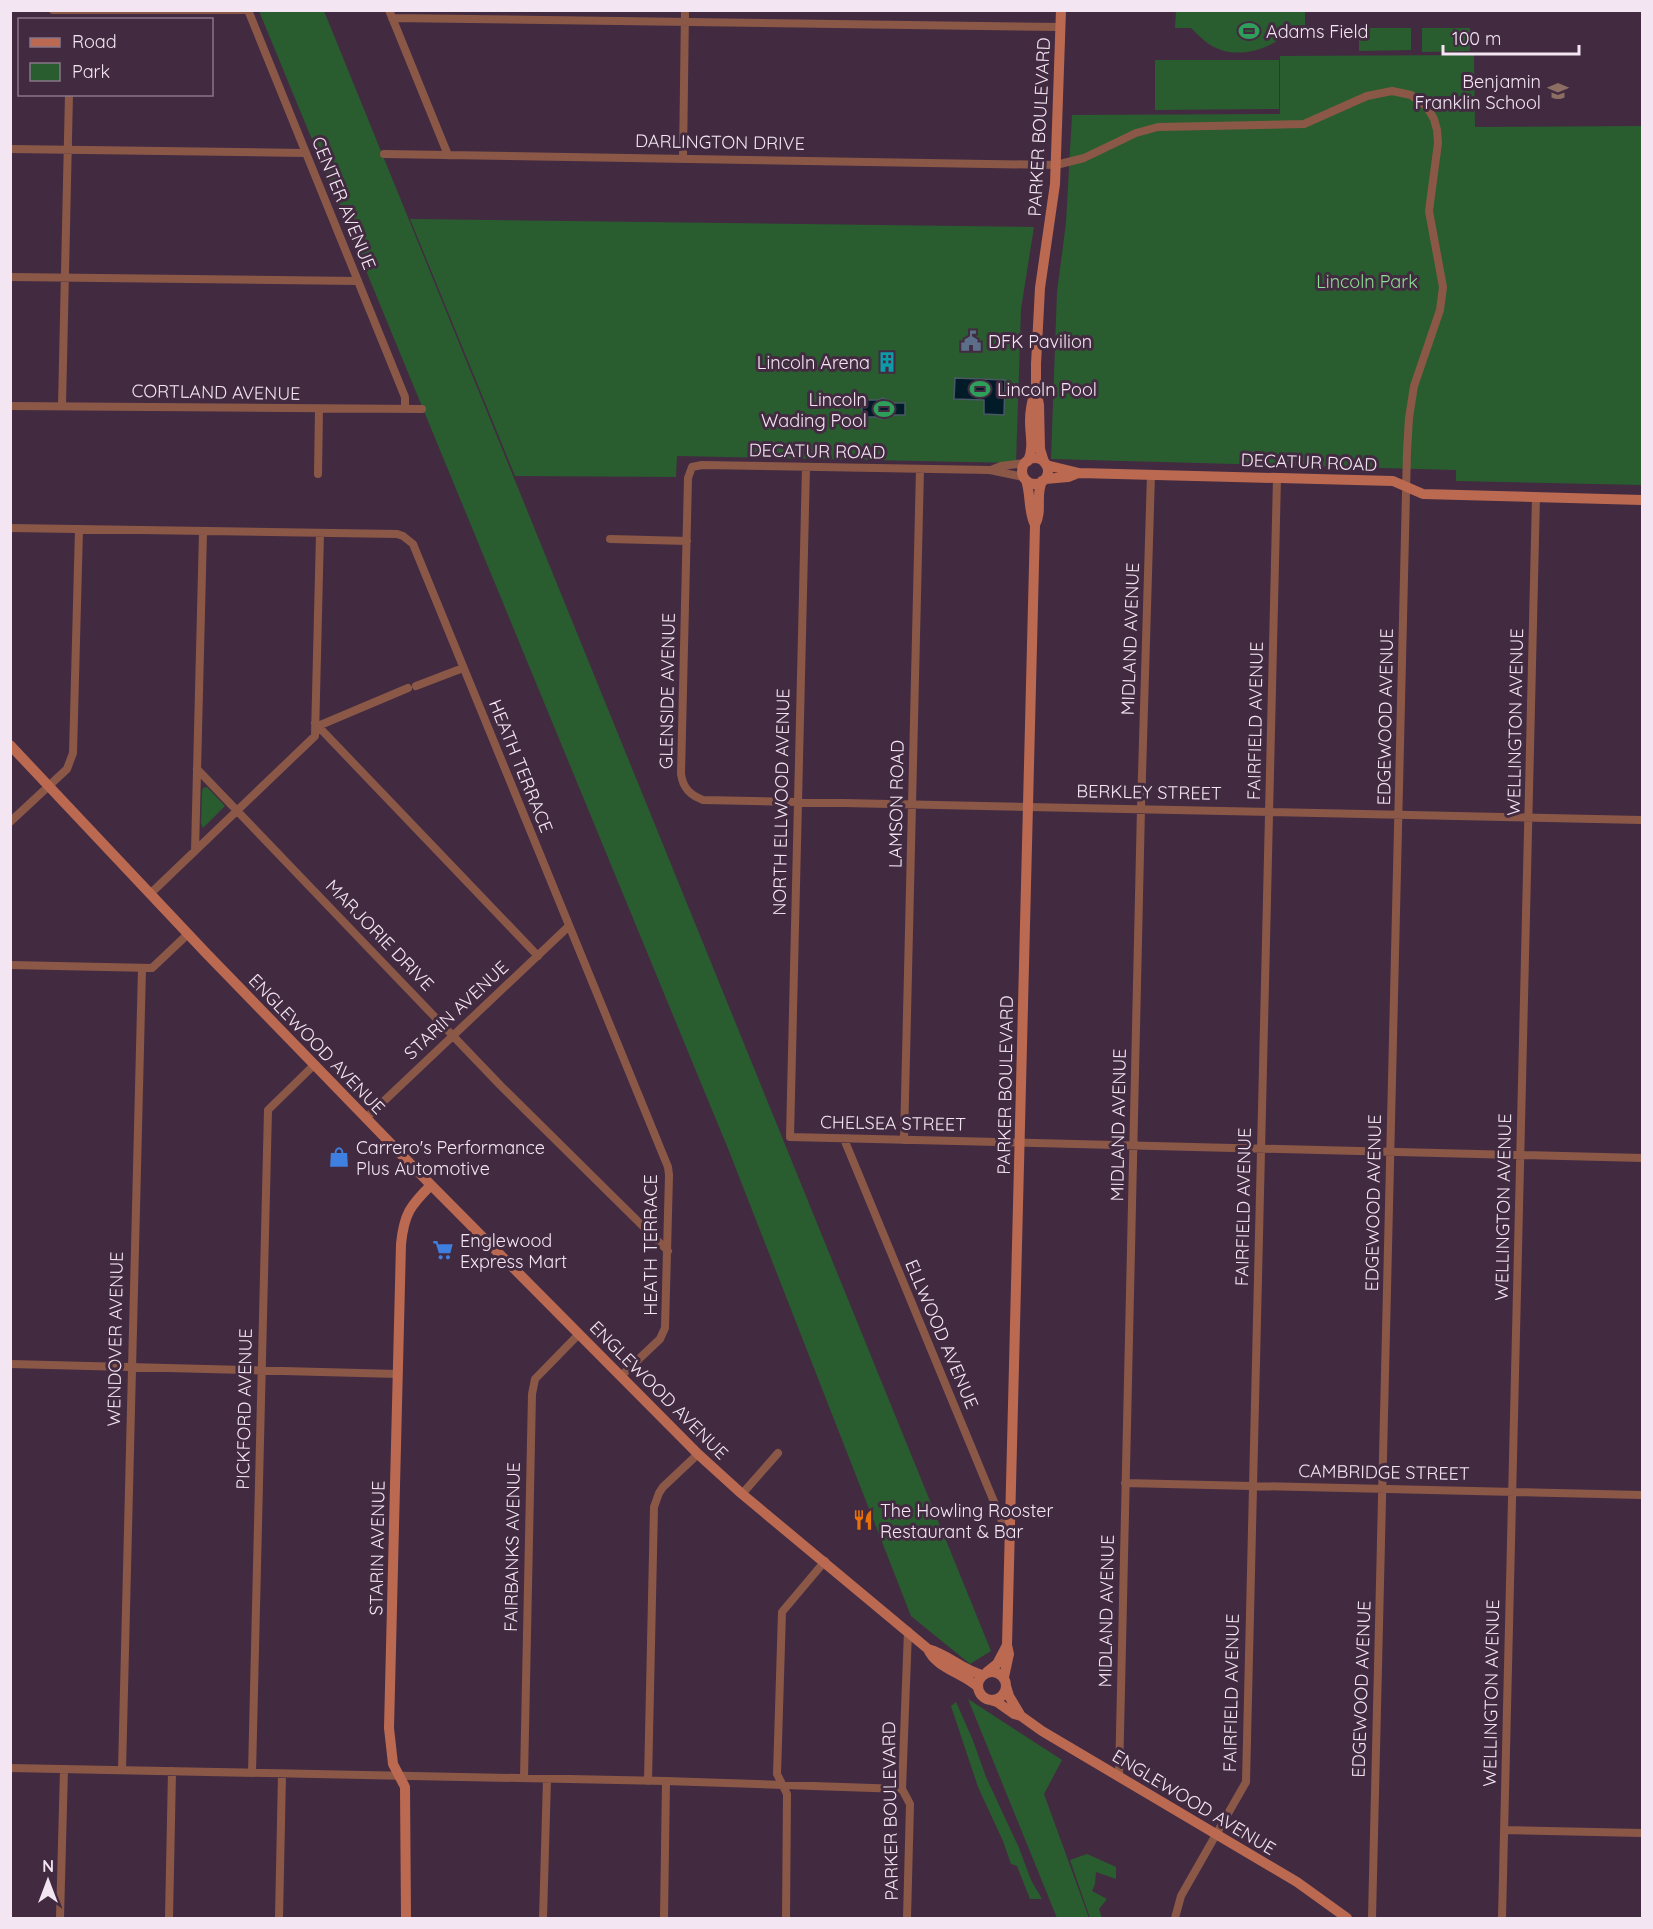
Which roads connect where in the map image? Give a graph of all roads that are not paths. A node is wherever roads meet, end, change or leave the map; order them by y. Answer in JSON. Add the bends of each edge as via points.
{"nodes":[{"id":1,"x":53,"y":10,"type":"edge"},
{"id":2,"x":248,"y":10,"type":"edge"},
{"id":3,"x":685,"y":10,"type":"edge"},
{"id":4,"x":1061,"y":10,"type":"edge"},
{"id":5,"x":70,"y":11,"type":"edge"},
{"id":6,"x":390,"y":14,"type":"edge"},
{"id":7,"x":685,"y":21,"type":"junction"},
{"id":8,"x":1061,"y":27,"type":"junction"},
{"id":9,"x":69,"y":96,"type":"edge"},
{"id":10,"x":10,"y":149,"type":"edge"},
{"id":11,"x":68,"y":150,"type":"junction"},
{"id":12,"x":306,"y":153,"type":"junction"},
{"id":13,"x":384,"y":154,"type":"dead end"},
{"id":14,"x":448,"y":155,"type":"junction"},
{"id":15,"x":683,"y":158,"type":"junction"},
{"id":16,"x":1056,"y":165,"type":"junction"},
{"id":17,"x":10,"y":277,"type":"edge"},
{"id":18,"x":65,"y":278,"type":"junction"},
{"id":19,"x":358,"y":281,"type":"junction"},
{"id":20,"x":1035,"y":388,"type":"junction"},
{"id":21,"x":10,"y":406,"type":"edge"},
{"id":22,"x":62,"y":406,"type":"junction"},
{"id":23,"x":422,"y":409,"type":"dead end"},
{"id":24,"x":319,"y":410,"type":"junction"},
{"id":25,"x":405,"y":410,"type":"junction"},
{"id":26,"x":1026,"y":462,"type":"junction"},
{"id":27,"x":1045,"y":464,"type":"junction"},
{"id":28,"x":806,"y":467,"type":"junction"},
{"id":29,"x":920,"y":469,"type":"junction"},
{"id":30,"x":990,"y":470,"type":"junction"},
{"id":31,"x":1079,"y":473,"type":"junction"},
{"id":32,"x":318,"y":474,"type":"dead end"},
{"id":33,"x":1151,"y":474,"type":"junction"},
{"id":34,"x":688,"y":478,"type":"joint"},
{"id":35,"x":1024,"y":478,"type":"junction"},
{"id":36,"x":1277,"y":478,"type":"junction"},
{"id":37,"x":1044,"y":480,"type":"junction"},
{"id":38,"x":1407,"y":489,"type":"junction"},
{"id":39,"x":1536,"y":497,"type":"junction"},
{"id":40,"x":1642,"y":500,"type":"edge"},
{"id":41,"x":1035,"y":525,"type":"junction"},
{"id":42,"x":10,"y":528,"type":"edge"},
{"id":43,"x":79,"y":529,"type":"junction"},
{"id":44,"x":203,"y":532,"type":"junction"},
{"id":45,"x":320,"y":533,"type":"junction"},
{"id":46,"x":610,"y":539,"type":"dead end"},
{"id":47,"x":687,"y":541,"type":"junction"},
{"id":48,"x":463,"y":668,"type":"junction"},
{"id":49,"x":317,"y":725,"type":"junction"},
{"id":50,"x":10,"y":745,"type":"edge"},
{"id":51,"x":197,"y":769,"type":"junction"},
{"id":52,"x":49,"y":786,"type":"junction"},
{"id":53,"x":798,"y":802,"type":"junction"},
{"id":54,"x":912,"y":804,"type":"junction"},
{"id":55,"x":1028,"y":806,"type":"junction"},
{"id":56,"x":1141,"y":808,"type":"junction"},
{"id":57,"x":237,"y":811,"type":"junction"},
{"id":58,"x":1270,"y":812,"type":"junction"},
{"id":59,"x":1400,"y":814,"type":"junction"},
{"id":60,"x":1529,"y":818,"type":"junction"},
{"id":61,"x":1642,"y":820,"type":"edge"},
{"id":62,"x":10,"y":822,"type":"edge"},
{"id":63,"x":195,"y":851,"type":"junction"},
{"id":64,"x":150,"y":894,"type":"junction"},
{"id":65,"x":569,"y":926,"type":"junction"},
{"id":66,"x":188,"y":934,"type":"junction"},
{"id":67,"x":538,"y":956,"type":"junction"},
{"id":68,"x":10,"y":965,"type":"edge"},
{"id":69,"x":142,"y":968,"type":"junction"},
{"id":70,"x":453,"y":1035,"type":"junction"},
{"id":71,"x":314,"y":1065,"type":"junction"},
{"id":72,"x":366,"y":1118,"type":"junction"},
{"id":73,"x":790,"y":1137,"type":"joint"},
{"id":74,"x":844,"y":1139,"type":"junction"},
{"id":75,"x":904,"y":1140,"type":"junction"},
{"id":76,"x":1020,"y":1143,"type":"junction"},
{"id":77,"x":1133,"y":1145,"type":"junction"},
{"id":78,"x":1261,"y":1148,"type":"junction"},
{"id":79,"x":1391,"y":1152,"type":"junction"},
{"id":80,"x":1521,"y":1155,"type":"junction"},
{"id":81,"x":1642,"y":1158,"type":"edge"},
{"id":82,"x":431,"y":1185,"type":"junction"},
{"id":83,"x":668,"y":1251,"type":"junction"},
{"id":84,"x":579,"y":1334,"type":"junction"},
{"id":85,"x":10,"y":1364,"type":"edge"},
{"id":86,"x":131,"y":1367,"type":"junction"},
{"id":87,"x":261,"y":1370,"type":"junction"},
{"id":88,"x":398,"y":1374,"type":"junction"},
{"id":89,"x":622,"y":1375,"type":"junction"},
{"id":90,"x":778,"y":1453,"type":"dead end"},
{"id":91,"x":698,"y":1454,"type":"junction"},
{"id":92,"x":1125,"y":1483,"type":"junction"},
{"id":93,"x":1253,"y":1485,"type":"junction"},
{"id":94,"x":1383,"y":1488,"type":"junction"},
{"id":95,"x":1513,"y":1491,"type":"junction"},
{"id":96,"x":742,"y":1494,"type":"junction"},
{"id":97,"x":1642,"y":1494,"type":"edge"},
{"id":98,"x":1010,"y":1542,"type":"junction"},
{"id":99,"x":825,"y":1561,"type":"junction"},
{"id":100,"x":908,"y":1631,"type":"junction"},
{"id":101,"x":1007,"y":1645,"type":"junction"},
{"id":102,"x":928,"y":1648,"type":"junction"},
{"id":103,"x":985,"y":1673,"type":"junction"},
{"id":104,"x":1005,"y":1682,"type":"junction"},
{"id":105,"x":978,"y":1687,"type":"junction"},
{"id":106,"x":990,"y":1700,"type":"junction"},
{"id":107,"x":1022,"y":1716,"type":"junction"},
{"id":108,"x":10,"y":1768,"type":"edge"},
{"id":109,"x":64,"y":1769,"type":"junction"},
{"id":110,"x":122,"y":1770,"type":"junction"},
{"id":111,"x":172,"y":1771,"type":"junction"},
{"id":112,"x":252,"y":1773,"type":"junction"},
{"id":113,"x":282,"y":1774,"type":"junction"},
{"id":114,"x":400,"y":1776,"type":"junction"},
{"id":115,"x":1119,"y":1777,"type":"junction"},
{"id":116,"x":524,"y":1778,"type":"junction"},
{"id":117,"x":546,"y":1779,"type":"junction"},
{"id":118,"x":648,"y":1781,"type":"junction"},
{"id":119,"x":666,"y":1781,"type":"junction"},
{"id":120,"x":783,"y":1785,"type":"junction"},
{"id":121,"x":902,"y":1789,"type":"junction"},
{"id":122,"x":1504,"y":1830,"type":"junction"},
{"id":123,"x":1642,"y":1833,"type":"edge"},
{"id":124,"x":1216,"y":1834,"type":"junction"},
{"id":125,"x":60,"y":1918,"type":"edge"},
{"id":126,"x":169,"y":1918,"type":"edge"},
{"id":127,"x":279,"y":1918,"type":"edge"},
{"id":128,"x":406,"y":1918,"type":"edge"},
{"id":129,"x":543,"y":1918,"type":"edge"},
{"id":130,"x":664,"y":1918,"type":"edge"},
{"id":131,"x":786,"y":1918,"type":"edge"},
{"id":132,"x":907,"y":1918,"type":"edge"},
{"id":133,"x":1175,"y":1918,"type":"edge"},
{"id":134,"x":1347,"y":1918,"type":"edge"},
{"id":135,"x":1372,"y":1918,"type":"edge"},
{"id":136,"x":1503,"y":1918,"type":"edge"}],
"edges":[{"from":1,"to":5,"type":"street"},
{"from":2,"to":5,"type":"street"},
{"from":2,"to":12,"type":"street","name":"CENTER AVENUE"},
{"from":3,"to":7,"type":"street"},
{"from":4,"to":8,"type":"street","name":"PARKER BOULEVARD"},
{"from":6,"to":7,"type":"street"},
{"from":6,"to":14,"type":"street"},
{"from":7,"to":8,"type":"street"},
{"from":7,"to":15,"type":"street"},
{"from":8,"to":16,"type":"street","name":"PARKER BOULEVARD"},
{"from":9,"to":11,"type":"street"},
{"from":10,"to":11,"type":"street"},
{"from":11,"to":12,"type":"street"},
{"from":11,"to":18,"type":"street"},
{"from":12,"to":19,"type":"street","name":"CENTER AVENUE"},
{"from":13,"to":14,"type":"street","name":"DARLINGTON DRIVE"},
{"from":14,"to":15,"type":"street","name":"DARLINGTON DRIVE"},
{"from":15,"to":16,"type":"street","name":"DARLINGTON DRIVE"},
{"from":16,"to":20,"type":"street","name":"PARKER BOULEVARD","via":[[1040,288]]},
{"from":16,"to":38,"type":"street","name":"DARLINGTON DRIVE","via":[[1084,158],[1136,132],[1158,127],[1304,124],[1367,96],[1392,91],[1411,95],[1427,108],[1437,130],[1429,211],[1443,287],[1440,310],[1412,393]]},
{"from":17,"to":18,"type":"street"},
{"from":18,"to":19,"type":"street"},
{"from":18,"to":22,"type":"street"},
{"from":19,"to":25,"type":"street","name":"CENTER AVENUE","via":[[405,397]]},
{"from":20,"to":26,"type":"street","name":"PARKER BOULEVARD","via":[[1030,411],[1032,448]]},
{"from":20,"to":27,"type":"street","name":"PARKER BOULEVARD","via":[[1040,449]]},
{"from":21,"to":22,"type":"street","name":"CORTLAND AVENUE"},
{"from":22,"to":24,"type":"street","name":"CORTLAND AVENUE"},
{"from":23,"to":25,"type":"street","name":"CORTLAND AVENUE"},
{"from":24,"to":25,"type":"street","name":"CORTLAND AVENUE"},
{"from":24,"to":32,"type":"street"},
{"from":26,"to":27,"type":"street","via":[[1038,459]]},
{"from":26,"to":30,"type":"street","name":"DECATUR ROAD"},
{"from":26,"to":35,"type":"street","name":"PARKER BOULEVARD"},
{"from":27,"to":31,"type":"street","name":"DECATUR ROAD"},
{"from":27,"to":37,"type":"street","name":"PARKER BOULEVARD","via":[[1048,472]]},
{"from":28,"to":29,"type":"street","name":"DECATUR ROAD"},
{"from":28,"to":34,"type":"street","name":"DECATUR ROAD","via":[[698,465],[692,467]]},
{"from":28,"to":53,"type":"street","name":"NORTH ELLWOOD AVENUE"},
{"from":29,"to":30,"type":"street","name":"DECATUR ROAD"},
{"from":29,"to":54,"type":"street","name":"LAMSON ROAD"},
{"from":30,"to":35,"type":"street","name":"DECATUR ROAD"},
{"from":31,"to":33,"type":"street","name":"DECATUR ROAD"},
{"from":31,"to":37,"type":"street","name":"DECATUR ROAD"},
{"from":33,"to":36,"type":"street","name":"DECATUR ROAD"},
{"from":33,"to":56,"type":"street","name":"MIDLAND AVENUE"},
{"from":34,"to":47,"type":"street","name":"GLENSIDE AVENUE"},
{"from":35,"to":37,"type":"street","via":[[1035,484]]},
{"from":35,"to":41,"type":"street","name":"PARKER BOULEVARD"},
{"from":36,"to":38,"type":"street","name":"DECATUR ROAD","via":[[1393,481]]},
{"from":36,"to":58,"type":"street","name":"FAIRFIELD AVENUE"},
{"from":37,"to":41,"type":"street","name":"PARKER BOULEVARD","via":[[1038,494],[1039,517]]},
{"from":38,"to":39,"type":"street","name":"DECATUR ROAD","via":[[1423,494]]},
{"from":38,"to":59,"type":"street","name":"EDGEWOOD AVENUE"},
{"from":39,"to":40,"type":"street","name":"DECATUR ROAD"},
{"from":39,"to":60,"type":"street","name":"WELLINGTON AVENUE"},
{"from":41,"to":55,"type":"street","name":"PARKER BOULEVARD"},
{"from":42,"to":43,"type":"street","name":"HEATH TERRACE"},
{"from":43,"to":44,"type":"street","name":"HEATH TERRACE"},
{"from":43,"to":52,"type":"street","via":[[73,753],[67,769]]},
{"from":44,"to":45,"type":"street","name":"HEATH TERRACE"},
{"from":44,"to":51,"type":"street"},
{"from":45,"to":48,"type":"street","name":"HEATH TERRACE","via":[[397,534],[409,540]]},
{"from":45,"to":49,"type":"street"},
{"from":46,"to":47,"type":"street"},
{"from":47,"to":53,"type":"street","name":"GLENSIDE AVENUE","via":[[681,774],[685,787],[703,800]]},
{"from":48,"to":49,"type":"street"},
{"from":48,"to":65,"type":"street","name":"HEATH TERRACE"},
{"from":49,"to":57,"type":"street","via":[[315,736]]},
{"from":49,"to":67,"type":"street"},
{"from":50,"to":52,"type":"street","name":"ENGLEWOOD AVENUE"},
{"from":51,"to":57,"type":"street","name":"MARJORIE DRIVE"},
{"from":51,"to":63,"type":"street"},
{"from":52,"to":62,"type":"street"},
{"from":52,"to":64,"type":"street","name":"ENGLEWOOD AVENUE"},
{"from":53,"to":54,"type":"street","name":"BERKLEY STREET"},
{"from":53,"to":73,"type":"street","name":"NORTH ELLWOOD AVENUE"},
{"from":54,"to":55,"type":"street","name":"BERKLEY STREET"},
{"from":54,"to":75,"type":"street","name":"LAMSON ROAD"},
{"from":55,"to":56,"type":"street","name":"BERKLEY STREET"},
{"from":55,"to":76,"type":"street","name":"PARKER BOULEVARD"},
{"from":56,"to":58,"type":"street","name":"BERKLEY STREET"},
{"from":56,"to":77,"type":"street","name":"MIDLAND AVENUE"},
{"from":57,"to":63,"type":"street"},
{"from":57,"to":70,"type":"street","name":"MARJORIE DRIVE"},
{"from":58,"to":59,"type":"street","name":"BERKLEY STREET"},
{"from":58,"to":78,"type":"street","name":"FAIRFIELD AVENUE"},
{"from":59,"to":60,"type":"street","name":"BERKLEY STREET"},
{"from":59,"to":79,"type":"street","name":"EDGEWOOD AVENUE"},
{"from":60,"to":61,"type":"street","name":"BERKLEY STREET"},
{"from":60,"to":80,"type":"street","name":"WELLINGTON AVENUE"},
{"from":63,"to":64,"type":"street"},
{"from":64,"to":66,"type":"street","name":"ENGLEWOOD AVENUE"},
{"from":65,"to":67,"type":"street","name":"STARIN AVENUE"},
{"from":65,"to":83,"type":"street","name":"HEATH TERRACE","via":[[668,1167]]},
{"from":66,"to":69,"type":"street","via":[[152,968]]},
{"from":66,"to":71,"type":"street","name":"ENGLEWOOD AVENUE"},
{"from":67,"to":70,"type":"street","name":"STARIN AVENUE"},
{"from":68,"to":69,"type":"street"},
{"from":69,"to":86,"type":"street","name":"WENDOVER AVENUE"},
{"from":70,"to":72,"type":"street","name":"STARIN AVENUE"},
{"from":70,"to":83,"type":"street","name":"MARJORIE DRIVE"},
{"from":71,"to":72,"type":"street","name":"ENGLEWOOD AVENUE"},
{"from":71,"to":87,"type":"street","name":"PICKFORD AVENUE","via":[[268,1110]]},
{"from":72,"to":82,"type":"street","name":"ENGLEWOOD AVENUE"},
{"from":73,"to":74,"type":"street","name":"CHELSEA STREET"},
{"from":74,"to":75,"type":"street","name":"CHELSEA STREET"},
{"from":74,"to":98,"type":"street","name":"ELLWOOD AVENUE"},
{"from":75,"to":76,"type":"street","name":"CHELSEA STREET"},
{"from":76,"to":77,"type":"street","name":"CHELSEA STREET"},
{"from":76,"to":98,"type":"street","name":"PARKER BOULEVARD"},
{"from":77,"to":78,"type":"street","name":"CHELSEA STREET"},
{"from":77,"to":92,"type":"street","name":"MIDLAND AVENUE"},
{"from":78,"to":79,"type":"street","name":"CHELSEA STREET"},
{"from":78,"to":93,"type":"street","name":"FAIRFIELD AVENUE"},
{"from":79,"to":80,"type":"street","name":"CHELSEA STREET"},
{"from":79,"to":94,"type":"street","name":"EDGEWOOD AVENUE"},
{"from":80,"to":81,"type":"street","name":"CHELSEA STREET"},
{"from":80,"to":95,"type":"street","name":"WELLINGTON AVENUE"},
{"from":82,"to":84,"type":"street","name":"ENGLEWOOD AVENUE"},
{"from":82,"to":88,"type":"street","name":"STARIN AVENUE","via":[[408,1212],[403,1227]]},
{"from":83,"to":89,"type":"street","name":"HEATH TERRACE","via":[[663,1334]]},
{"from":84,"to":89,"type":"street","name":"ENGLEWOOD AVENUE"},
{"from":84,"to":116,"type":"street","name":"FAIRBANKS AVENUE","via":[[536,1379],[532,1394]]},
{"from":85,"to":86,"type":"street"},
{"from":86,"to":87,"type":"street"},
{"from":86,"to":110,"type":"street","name":"WENDOVER AVENUE"},
{"from":87,"to":88,"type":"street"},
{"from":87,"to":112,"type":"street","name":"PICKFORD AVENUE"},
{"from":88,"to":114,"type":"street","name":"STARIN AVENUE","via":[[389,1728],[393,1764]]},
{"from":89,"to":91,"type":"street","name":"ENGLEWOOD AVENUE"},
{"from":90,"to":96,"type":"street"},
{"from":91,"to":96,"type":"street","name":"ENGLEWOOD AVENUE"},
{"from":91,"to":118,"type":"street","via":[[663,1487],[654,1507]]},
{"from":92,"to":93,"type":"street","name":"CAMBRIDGE STREET"},
{"from":92,"to":115,"type":"street","name":"MIDLAND AVENUE"},
{"from":93,"to":94,"type":"street","name":"CAMBRIDGE STREET"},
{"from":93,"to":124,"type":"street","name":"FAIRFIELD AVENUE","via":[[1246,1782]]},
{"from":94,"to":95,"type":"street","name":"CAMBRIDGE STREET"},
{"from":94,"to":135,"type":"street","name":"EDGEWOOD AVENUE"},
{"from":95,"to":97,"type":"street","name":"CAMBRIDGE STREET"},
{"from":95,"to":122,"type":"street","name":"WELLINGTON AVENUE"},
{"from":96,"to":99,"type":"street","name":"ENGLEWOOD AVENUE"},
{"from":98,"to":101,"type":"street","name":"PARKER BOULEVARD"},
{"from":99,"to":100,"type":"street","name":"ENGLEWOOD AVENUE"},
{"from":99,"to":120,"type":"street","via":[[782,1612],[777,1774]]},
{"from":100,"to":102,"type":"street","name":"ENGLEWOOD AVENUE"},
{"from":100,"to":121,"type":"street","name":"PARKER BOULEVARD"},
{"from":101,"to":103,"type":"street","via":[[997,1664]]},
{"from":101,"to":104,"type":"street","name":"PARKER BOULEVARD"},
{"from":102,"to":103,"type":"street","name":"ENGLEWOOD AVENUE","via":[[968,1671]]},
{"from":102,"to":105,"type":"street","name":"ENGLEWOOD AVENUE","via":[[931,1657]]},
{"from":103,"to":104,"type":"street","name":"ENGLEWOOD AVENUE","via":[[996,1672]]},
{"from":103,"to":105,"type":"street"},
{"from":104,"to":106,"type":"street","via":[[1005,1691]]},
{"from":104,"to":107,"type":"street","name":"ENGLEWOOD AVENUE"},
{"from":105,"to":106,"type":"street","name":"ENGLEWOOD AVENUE","via":[[982,1696]]},
{"from":106,"to":107,"type":"street","name":"ENGLEWOOD AVENUE"},
{"from":107,"to":115,"type":"street","name":"ENGLEWOOD AVENUE"},
{"from":108,"to":109,"type":"street"},
{"from":109,"to":110,"type":"street"},
{"from":109,"to":125,"type":"street"},
{"from":110,"to":111,"type":"street"},
{"from":111,"to":112,"type":"street"},
{"from":111,"to":126,"type":"street"},
{"from":112,"to":113,"type":"street"},
{"from":113,"to":114,"type":"street"},
{"from":113,"to":127,"type":"street"},
{"from":114,"to":116,"type":"street"},
{"from":114,"to":128,"type":"street","name":"STARIN AVENUE","via":[[405,1788]]},
{"from":115,"to":124,"type":"street","name":"ENGLEWOOD AVENUE"},
{"from":116,"to":117,"type":"street"},
{"from":117,"to":118,"type":"street"},
{"from":117,"to":129,"type":"street"},
{"from":118,"to":119,"type":"street"},
{"from":119,"to":120,"type":"street"},
{"from":119,"to":130,"type":"street"},
{"from":120,"to":121,"type":"street"},
{"from":120,"to":131,"type":"street","via":[[787,1794]]},
{"from":121,"to":132,"type":"street","name":"PARKER BOULEVARD","via":[[910,1804]]},
{"from":122,"to":123,"type":"street"},
{"from":122,"to":136,"type":"street","name":"WELLINGTON AVENUE"},
{"from":124,"to":133,"type":"street","name":"FAIRFIELD AVENUE","via":[[1180,1896]]},
{"from":124,"to":134,"type":"street","name":"ENGLEWOOD AVENUE","via":[[1297,1882]]}]}
